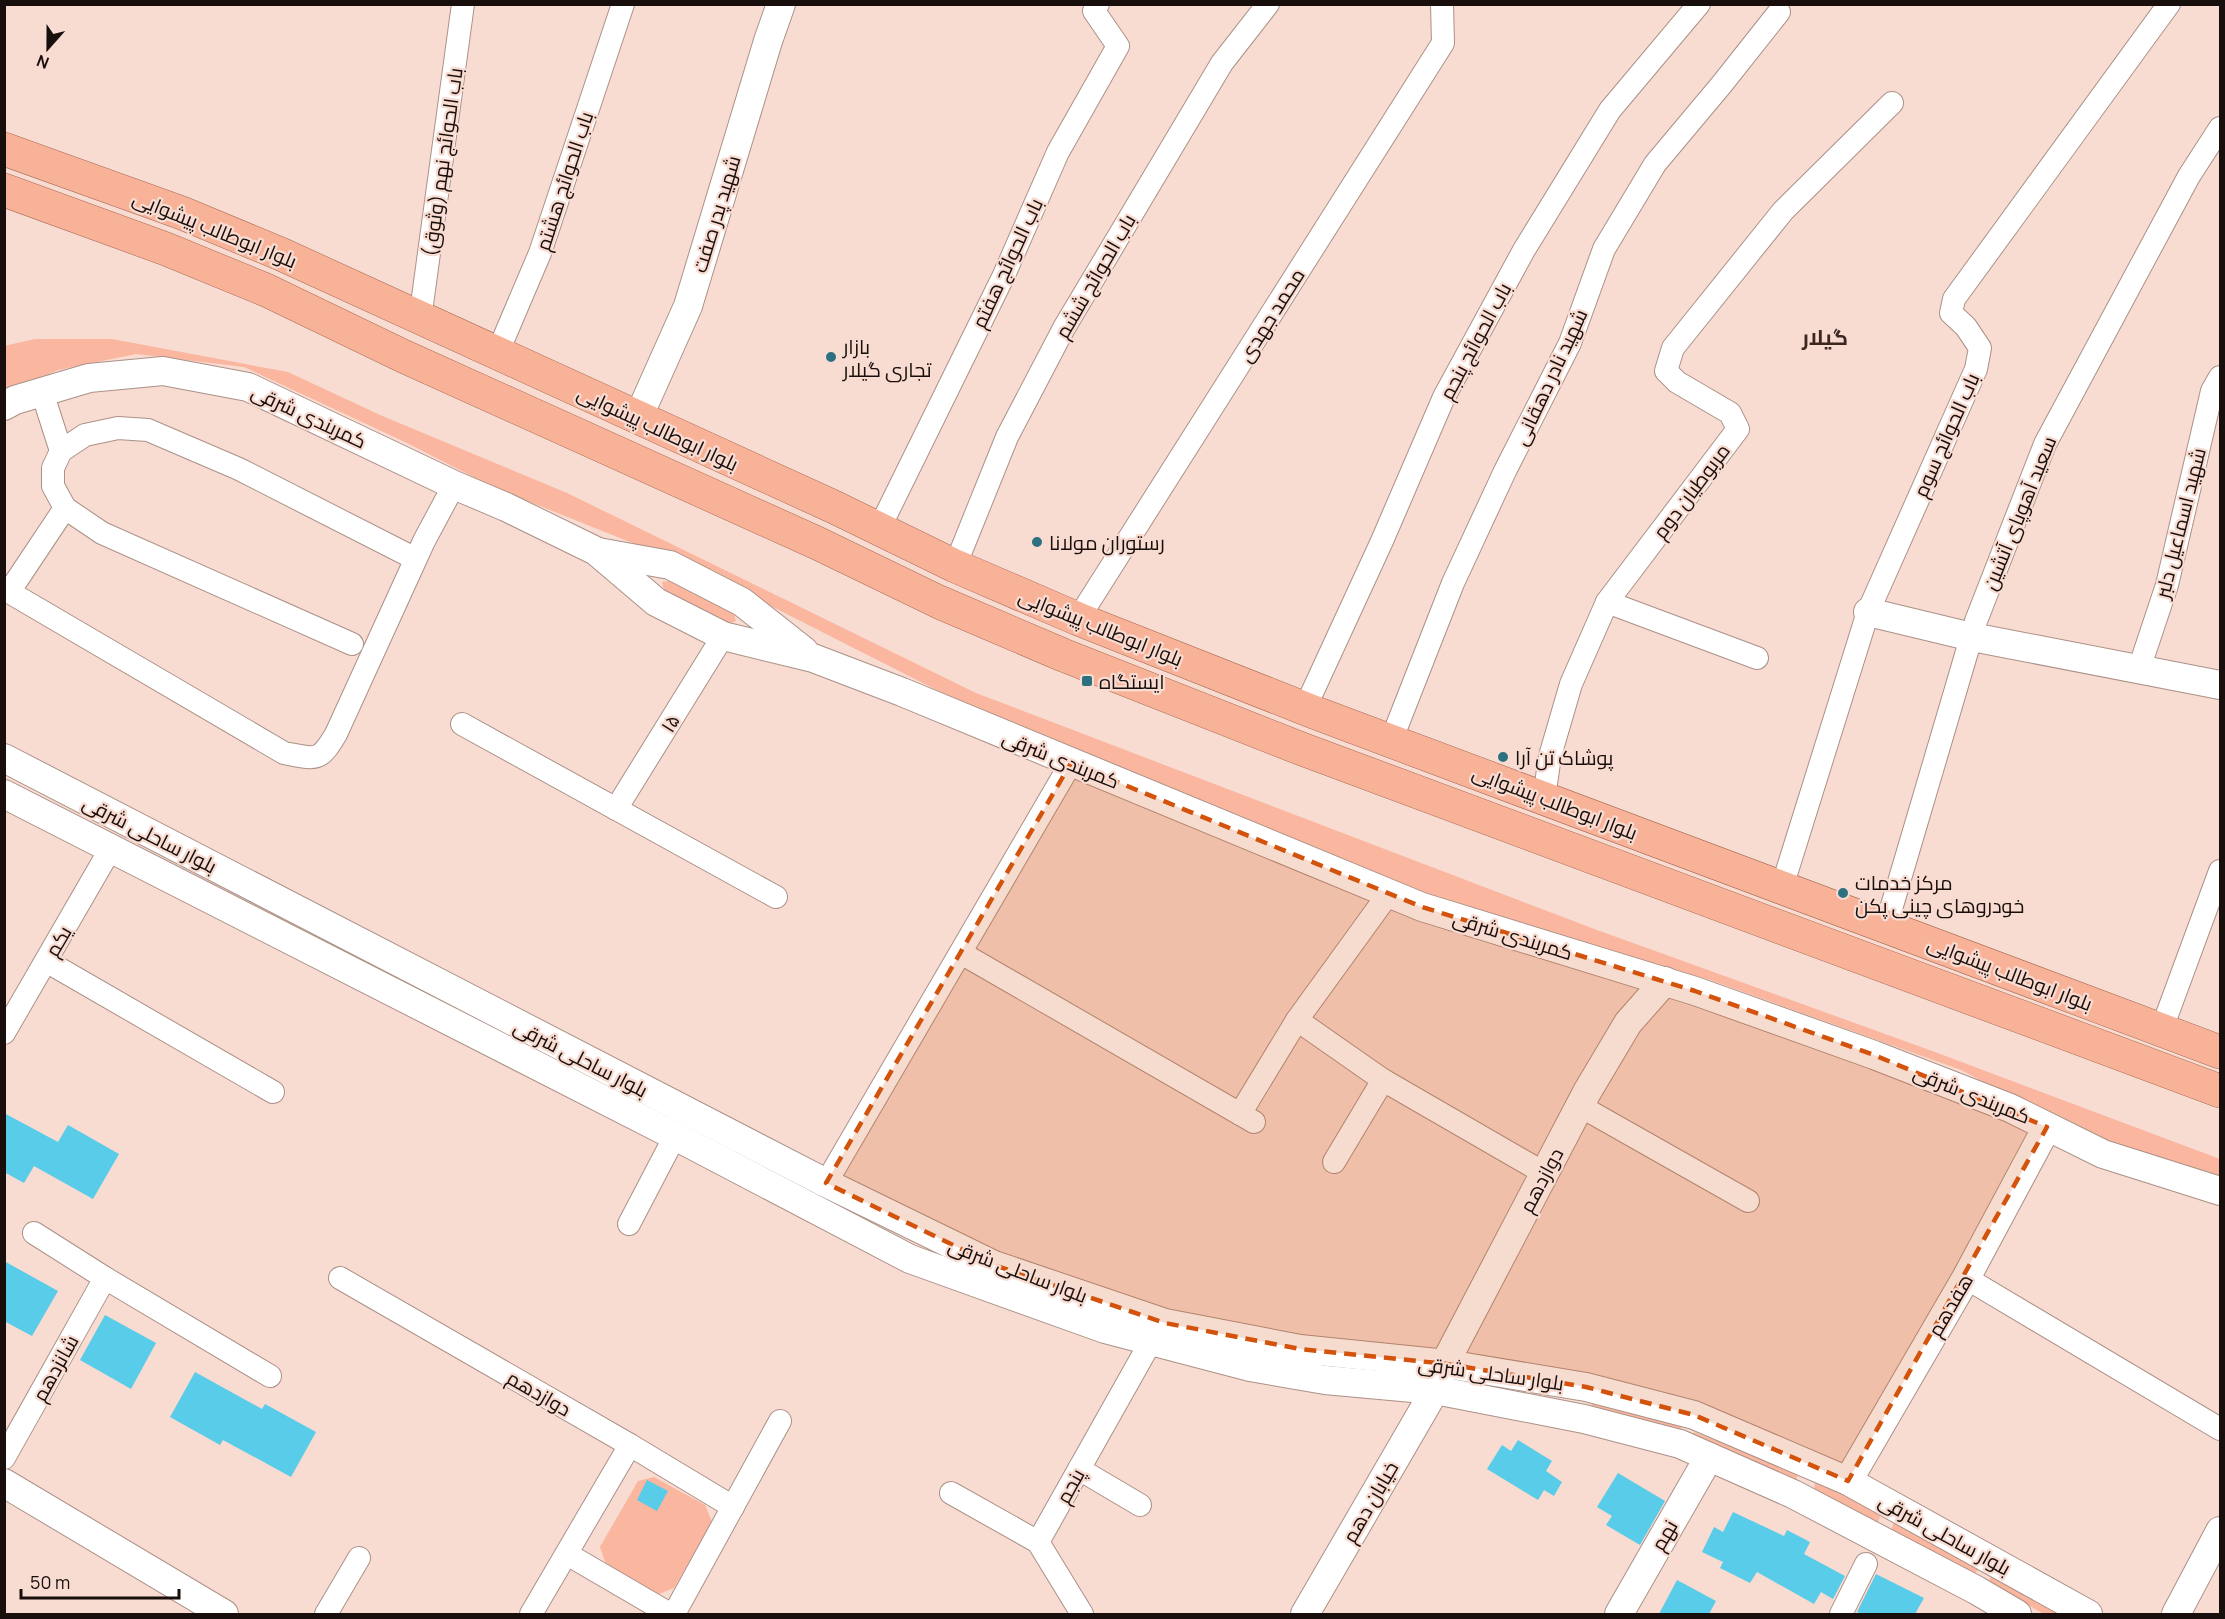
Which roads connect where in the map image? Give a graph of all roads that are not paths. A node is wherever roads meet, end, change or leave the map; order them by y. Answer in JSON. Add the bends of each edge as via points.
{"nodes":[{"id":1,"x":463,"y":4,"type":"edge"},
{"id":2,"x":623,"y":4,"type":"edge"},
{"id":3,"x":781,"y":4,"type":"edge"},
{"id":4,"x":1098,"y":4,"type":"edge"},
{"id":5,"x":1268,"y":4,"type":"edge"},
{"id":6,"x":1443,"y":4,"type":"edge"},
{"id":7,"x":1699,"y":4,"type":"edge"},
{"id":8,"x":2169,"y":4,"type":"edge"},
{"id":9,"x":1779,"y":12,"type":"dead end"},
{"id":10,"x":1892,"y":104,"type":"dead end"},
{"id":11,"x":2220,"y":128,"type":"edge"},
{"id":12,"x":4,"y":149,"type":"edge"},
{"id":13,"x":4,"y":190,"type":"edge"},
{"id":14,"x":420,"y":319,"type":"junction"},
{"id":15,"x":497,"y":354,"type":"junction"},
{"id":16,"x":2220,"y":378,"type":"edge"},
{"id":17,"x":42,"y":392,"type":"junction"},
{"id":18,"x":4,"y":406,"type":"edge"},
{"id":19,"x":638,"y":418,"type":"junction"},
{"id":20,"x":61,"y":451,"type":"junction"},
{"id":21,"x":454,"y":485,"type":"junction"},
{"id":22,"x":64,"y":508,"type":"junction"},
{"id":23,"x":879,"y":529,"type":"junction"},
{"id":24,"x":596,"y":551,"type":"junction"},
{"id":25,"x":406,"y":554,"type":"dead end"},
{"id":26,"x":955,"y":566,"type":"junction"},
{"id":27,"x":7,"y":591,"type":"edge"},
{"id":28,"x":1607,"y":602,"type":"junction"},
{"id":29,"x":1868,"y":612,"type":"junction"},
{"id":30,"x":1078,"y":619,"type":"junction"},
{"id":31,"x":723,"y":636,"type":"junction"},
{"id":32,"x":1972,"y":637,"type":"junction"},
{"id":33,"x":352,"y":644,"type":"dead end"},
{"id":34,"x":813,"y":658,"type":"junction"},
{"id":35,"x":1757,"y":658,"type":"dead end"},
{"id":36,"x":2139,"y":669,"type":"junction"},
{"id":37,"x":2220,"y":685,"type":"edge"},
{"id":38,"x":1305,"y":708,"type":"junction"},
{"id":39,"x":462,"y":724,"type":"dead end"},
{"id":40,"x":1391,"y":741,"type":"junction"},
{"id":41,"x":4,"y":758,"type":"edge"},
{"id":42,"x":1071,"y":763,"type":"junction"},
{"id":43,"x":4,"y":794,"type":"edge"},
{"id":44,"x":1544,"y":798,"type":"junction"},
{"id":45,"x":616,"y":809,"type":"junction"},
{"id":46,"x":111,"y":848,"type":"junction"},
{"id":47,"x":2220,"y":871,"type":"edge"},
{"id":48,"x":1782,"y":887,"type":"junction"},
{"id":49,"x":1389,"y":893,"type":"junction"},
{"id":50,"x":776,"y":897,"type":"dead end"},
{"id":51,"x":1886,"y":926,"type":"junction"},
{"id":52,"x":961,"y":952,"type":"junction"},
{"id":53,"x":46,"y":961,"type":"junction"},
{"id":54,"x":1665,"y":981,"type":"junction"},
{"id":55,"x":1297,"y":1020,"type":"junction"},
{"id":56,"x":2161,"y":1031,"type":"junction"},
{"id":57,"x":4,"y":1033,"type":"edge"},
{"id":58,"x":2220,"y":1052,"type":"edge"},
{"id":59,"x":2148,"y":1065,"type":"junction"},
{"id":60,"x":1383,"y":1080,"type":"junction"},
{"id":61,"x":2220,"y":1091,"type":"edge"},
{"id":62,"x":273,"y":1092,"type":"dead end"},
{"id":63,"x":1580,"y":1106,"type":"junction"},
{"id":64,"x":2048,"y":1126,"type":"junction"},
{"id":65,"x":675,"y":1136,"type":"junction"},
{"id":66,"x":1334,"y":1162,"type":"dead end"},
{"id":67,"x":1544,"y":1173,"type":"junction"},
{"id":68,"x":826,"y":1184,"type":"junction"},
{"id":69,"x":2220,"y":1191,"type":"edge"},
{"id":70,"x":1748,"y":1201,"type":"dead end"},
{"id":71,"x":813,"y":1210,"type":"junction"},
{"id":72,"x":629,"y":1224,"type":"dead end"},
{"id":73,"x":34,"y":1233,"type":"dead end"},
{"id":74,"x":105,"y":1278,"type":"junction"},
{"id":75,"x":340,"y":1278,"type":"dead end"},
{"id":76,"x":1966,"y":1278,"type":"junction"},
{"id":77,"x":1150,"y":1343,"type":"junction"},
{"id":78,"x":270,"y":1376,"type":"dead end"},
{"id":79,"x":1439,"y":1378,"type":"junction"},
{"id":80,"x":780,"y":1421,"type":"dead end"},
{"id":81,"x":2220,"y":1429,"type":"edge"},
{"id":82,"x":630,"y":1445,"type":"junction"},
{"id":83,"x":1709,"y":1457,"type":"junction"},
{"id":84,"x":4,"y":1458,"type":"edge"},
{"id":85,"x":1079,"y":1469,"type":"junction"},
{"id":86,"x":1848,"y":1481,"type":"junction"},
{"id":87,"x":4,"y":1483,"type":"edge"},
{"id":88,"x":951,"y":1493,"type":"dead end"},
{"id":89,"x":1140,"y":1505,"type":"dead end"},
{"id":90,"x":733,"y":1507,"type":"junction"},
{"id":91,"x":1855,"y":1526,"type":"junction"},
{"id":92,"x":2220,"y":1531,"type":"edge"},
{"id":93,"x":1038,"y":1542,"type":"junction"},
{"id":94,"x":1898,"y":1548,"type":"junction"},
{"id":95,"x":567,"y":1554,"type":"junction"},
{"id":96,"x":359,"y":1558,"type":"dead end"},
{"id":97,"x":1866,"y":1564,"type":"junction"},
{"id":98,"x":224,"y":1614,"type":"edge"},
{"id":99,"x":326,"y":1614,"type":"edge"},
{"id":100,"x":531,"y":1614,"type":"edge"},
{"id":101,"x":672,"y":1614,"type":"edge"},
{"id":102,"x":1083,"y":1614,"type":"edge"},
{"id":103,"x":1305,"y":1614,"type":"edge"},
{"id":104,"x":1619,"y":1614,"type":"edge"},
{"id":105,"x":1841,"y":1614,"type":"edge"},
{"id":106,"x":2017,"y":1614,"type":"edge"},
{"id":107,"x":2088,"y":1614,"type":"edge"},
{"id":108,"x":2176,"y":1614,"type":"edge"}],
"edges":[{"from":1,"to":14,"type":"street","name":"باب الحوائج نهم (وثوق)"},
{"from":2,"to":15,"type":"street","name":"باب الحوائج هشتم","via":[[540,253]]},
{"from":3,"to":19,"type":"street","name":"شهید پدر صفت","via":[[688,306]]},
{"from":4,"to":23,"type":"street","name":"باب الحوائج هفتم","via":[[1094,11],[1118,45],[1058,152],[1004,275]]},
{"from":5,"to":26,"type":"street","name":"باب الحوائج ششم","via":[[1222,63],[1064,328],[1007,437]]},
{"from":6,"to":30,"type":"street","name":"محمد جهدی","via":[[1443,43]]},
{"from":7,"to":38,"type":"street","name":"باب الحوائج پنجم","via":[[1610,110],[1524,250],[1444,397]]},
{"from":8,"to":29,"type":"street","name":"باب الحوائج سوم","via":[[1954,299],[1951,313],[1980,348],[1976,369]]},
{"from":9,"to":40,"type":"street","name":"شهید نادر دهقانی","via":[[1655,164],[1604,249],[1570,343],[1453,584]]},
{"from":10,"to":28,"type":"street","name":"مربوطیان دوم","via":[[1783,211],[1672,348],[1666,370],[1677,382],[1730,412],[1738,429]]},
{"from":11,"to":32,"type":"street","name":"سعید آهوپای آتشین","via":[[2189,176],[2045,444]]},
{"from":12,"to":14,"type":"highway","name":"بلوار ابوطالب پیشوایی","via":[[182,213]]},
{"from":13,"to":59,"type":"highway","name":"بلوار ابوطالب پیشوایی","via":[[267,290],[403,356],[1063,656],[1324,758]]},
{"from":14,"to":15,"type":"highway","name":"بلوار ابوطالب پیشوایی"},
{"from":15,"to":19,"type":"highway","name":"بلوار ابوطالب پیشوایی"},
{"from":16,"to":36,"type":"street","name":"شهید اسماعیل دلبر","via":[[2212,391],[2167,585]]},
{"from":17,"to":18,"type":"street","name":"کمربندی شرقی"},
{"from":17,"to":20,"type":"street"},
{"from":17,"to":21,"type":"street","name":"کمربندی شرقی","via":[[89,378],[163,371],[248,387]]},
{"from":19,"to":23,"type":"highway","name":"بلوار ابوطالب پیشوایی"},
{"from":20,"to":22,"type":"street","via":[[53,468],[53,486]]},
{"from":20,"to":25,"type":"street","via":[[85,435],[118,428],[148,430],[239,469]]},
{"from":21,"to":24,"type":"street","name":"کمربندی شرقی"},
{"from":21,"to":27,"type":"street","via":[[423,542],[336,734],[320,756],[307,758],[284,753]]},
{"from":22,"to":27,"type":"street"},
{"from":22,"to":33,"type":"street","via":[[102,533]]},
{"from":23,"to":26,"type":"highway","name":"بلوار ابوطالب پیشوایی"},
{"from":24,"to":31,"type":"street","name":"کمربندی شرقی","via":[[656,602]]},
{"from":24,"to":34,"type":"street","name":"کمربندی شرقی","via":[[670,566],[742,602]]},
{"from":26,"to":30,"type":"highway","name":"بلوار ابوطالب پیشوایی"},
{"from":28,"to":35,"type":"street"},
{"from":28,"to":44,"type":"street","name":"مربوطیان دوم","via":[[1571,684],[1550,756]]},
{"from":29,"to":32,"type":"street"},
{"from":29,"to":48,"type":"street","name":"باب الحوائج سوم"},
{"from":30,"to":38,"type":"highway","name":"بلوار ابوطالب پیشوایی"},
{"from":31,"to":34,"type":"street","name":"کمربندی شرقی"},
{"from":31,"to":45,"type":"street","name":"۱۵"},
{"from":32,"to":36,"type":"street"},
{"from":32,"to":51,"type":"street","name":"سعید آهوپای آتشین"},
{"from":34,"to":42,"type":"street","name":"کمربندی شرقی"},
{"from":36,"to":37,"type":"street"},
{"from":38,"to":40,"type":"highway","name":"بلوار ابوطالب پیشوایی"},
{"from":39,"to":45,"type":"street"},
{"from":40,"to":44,"type":"highway","name":"بلوار ابوطالب پیشوایی"},
{"from":41,"to":68,"type":"street","name":"بلوار ساحلی شرقی"},
{"from":42,"to":49,"type":"street","name":"کمربندی شرقی"},
{"from":42,"to":52,"type":"street"},
{"from":43,"to":46,"type":"street","name":"بلوار ساحلی شرقی"},
{"from":44,"to":48,"type":"highway","name":"بلوار ابوطالب پیشوایی"},
{"from":45,"to":50,"type":"street"},
{"from":46,"to":53,"type":"street","name":"یکم"},
{"from":46,"to":65,"type":"street","name":"بلوار ساحلی شرقی"},
{"from":47,"to":56,"type":"street"},
{"from":48,"to":51,"type":"highway","name":"بلوار ابوطالب پیشوایی"},
{"from":49,"to":54,"type":"street","name":"کمربندی شرقی","via":[[1422,907]]},
{"from":49,"to":55,"type":"street"},
{"from":51,"to":56,"type":"highway","name":"بلوار ابوطالب پیشوایی"},
{"from":52,"to":55,"type":"street","via":[[1247,1118]]},
{"from":52,"to":68,"type":"street"},
{"from":53,"to":57,"type":"street","name":"یکم"},
{"from":53,"to":62,"type":"street"},
{"from":54,"to":63,"type":"street","name":"دوازدهم","via":[[1628,1023]]},
{"from":54,"to":64,"type":"street","name":"کمربندی شرقی","via":[[1874,1055]]},
{"from":55,"to":60,"type":"street"},
{"from":56,"to":58,"type":"highway","name":"بلوار ابوطالب پیشوایی"},
{"from":56,"to":59,"type":"highway"},
{"from":59,"to":61,"type":"highway","name":"بلوار ابوطالب پیشوایی"},
{"from":60,"to":66,"type":"street"},
{"from":60,"to":67,"type":"street"},
{"from":63,"to":67,"type":"street","name":"دوازدهم"},
{"from":63,"to":70,"type":"street"},
{"from":64,"to":69,"type":"street","name":"کمربندی شرقی","via":[[2103,1154]]},
{"from":64,"to":76,"type":"street","name":"هفدهم"},
{"from":65,"to":71,"type":"street","name":"بلوار ساحلی شرقی"},
{"from":65,"to":72,"type":"street"},
{"from":67,"to":79,"type":"street","name":"دوازدهم"},
{"from":68,"to":71,"type":"street"},
{"from":68,"to":79,"type":"street","name":"بلوار ساحلی شرقی","via":[[994,1265],[1165,1323]]},
{"from":71,"to":77,"type":"street","name":"بلوار ساحلی شرقی","via":[[910,1259]]},
{"from":73,"to":74,"type":"street"},
{"from":74,"to":78,"type":"street"},
{"from":74,"to":84,"type":"street","name":"شانزدهم"},
{"from":75,"to":82,"type":"street","name":"دوازدهم"},
{"from":76,"to":81,"type":"street"},
{"from":76,"to":86,"type":"street","name":"هفدهم"},
{"from":77,"to":79,"type":"street","name":"بلوار ساحلی شرقی","via":[[1325,1380]]},
{"from":77,"to":85,"type":"street","name":"پنجم"},
{"from":79,"to":83,"type":"street","name":"بلوار ساحلی شرقی","via":[[1680,1444]]},
{"from":79,"to":86,"type":"street","name":"بلوار ساحلی شرقی","via":[[1447,1364],[1586,1387],[1694,1416]]},
{"from":79,"to":103,"type":"street","name":"خیابان دهم"},
{"from":80,"to":90,"type":"street"},
{"from":82,"to":90,"type":"street","name":"دوازدهم"},
{"from":82,"to":95,"type":"street"},
{"from":83,"to":91,"type":"street","name":"بلوار ساحلی شرقی"},
{"from":83,"to":104,"type":"street","name":"نهم"},
{"from":85,"to":89,"type":"street"},
{"from":85,"to":93,"type":"street","name":"پنجم"},
{"from":86,"to":107,"type":"street","name":"بلوار ساحلی شرقی"},
{"from":87,"to":98,"type":"street"},
{"from":88,"to":93,"type":"street"},
{"from":90,"to":101,"type":"street"},
{"from":91,"to":94,"type":"street","name":"بلوار ساحلی شرقی"},
{"from":91,"to":97,"type":"street"},
{"from":92,"to":108,"type":"street"},
{"from":93,"to":102,"type":"street"},
{"from":94,"to":97,"type":"street"},
{"from":94,"to":106,"type":"street","name":"بلوار ساحلی شرقی"},
{"from":95,"to":100,"type":"street"},
{"from":95,"to":101,"type":"street"},
{"from":96,"to":99,"type":"street"},
{"from":97,"to":105,"type":"street"}]}
